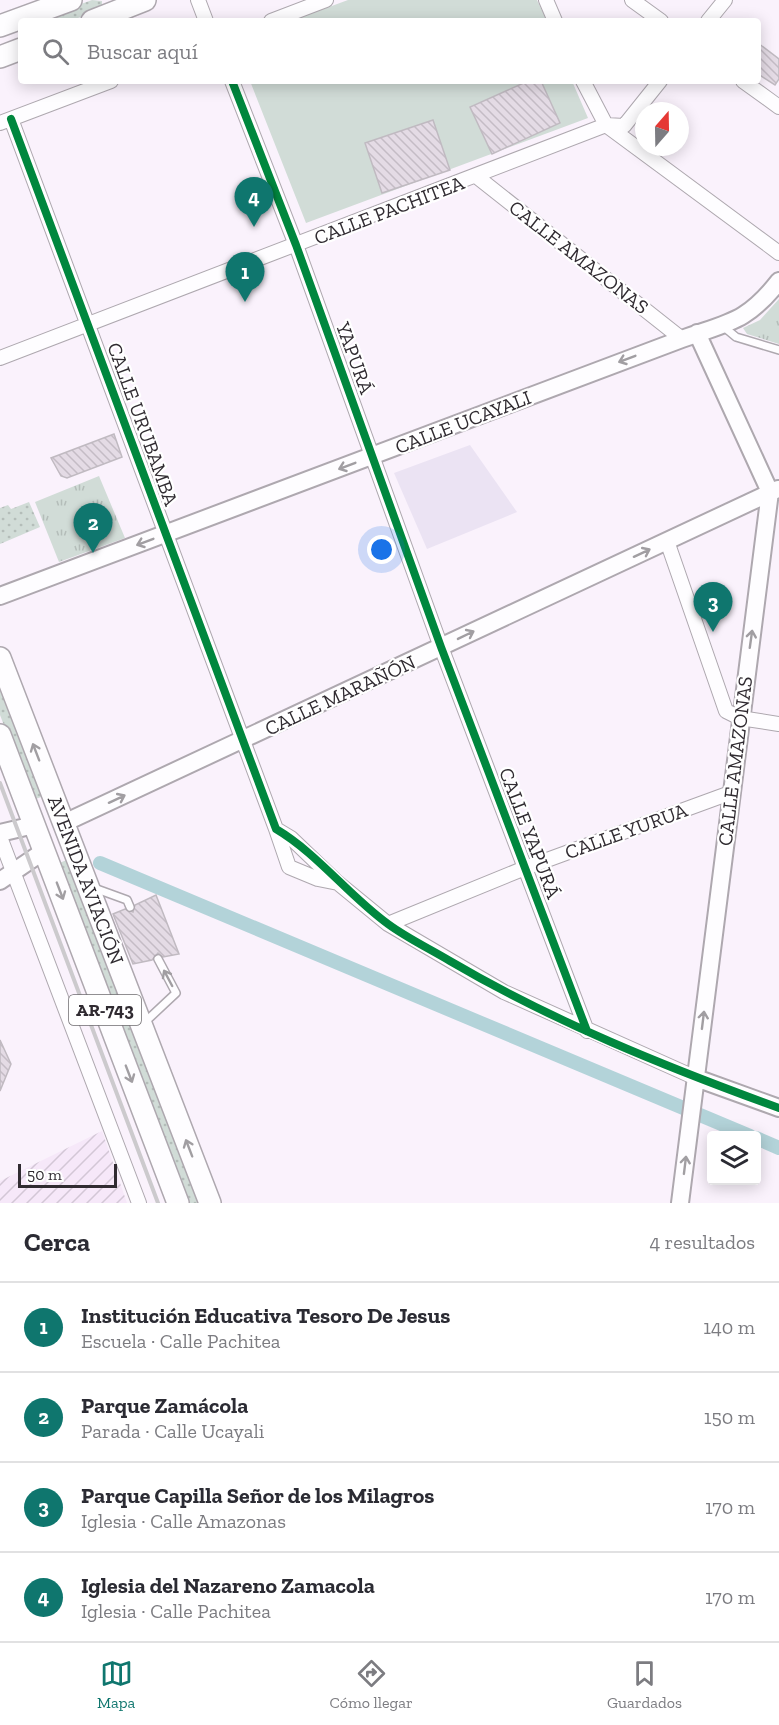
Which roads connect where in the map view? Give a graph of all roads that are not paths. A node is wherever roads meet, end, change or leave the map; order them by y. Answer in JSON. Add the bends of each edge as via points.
{"nodes":[{"id":1,"x":71,"y":0,"type":"edge"},
{"id":2,"x":145,"y":0,"type":"edge"},
{"id":3,"x":198,"y":0,"type":"edge"},
{"id":4,"x":326,"y":0,"type":"edge"},
{"id":5,"x":546,"y":0,"type":"edge"},
{"id":6,"x":632,"y":0,"type":"edge"},
{"id":7,"x":725,"y":0,"type":"edge"},
{"id":8,"x":22,"y":18,"type":"edge"},
{"id":9,"x":100,"y":18,"type":"edge"},
{"id":10,"x":205,"y":18,"type":"edge"},
{"id":11,"x":279,"y":18,"type":"edge"},
{"id":12,"x":554,"y":18,"type":"edge"},
{"id":13,"x":657,"y":18,"type":"edge"},
{"id":14,"x":710,"y":18,"type":"edge"},
{"id":15,"x":18,"y":19,"type":"edge"},
{"id":16,"x":0,"y":26,"type":"edge"},
{"id":17,"x":18,"y":50,"type":"edge"},
{"id":18,"x":0,"y":57,"type":"edge"},
{"id":19,"x":103,"y":84,"type":"edge"},
{"id":20,"x":233,"y":84,"type":"edge"},
{"id":21,"x":585,"y":84,"type":"edge"},
{"id":22,"x":658,"y":84,"type":"edge"},
{"id":23,"x":747,"y":84,"type":"edge"},
{"id":24,"x":779,"y":107,"type":"edge"},
{"id":25,"x":6,"y":121,"type":"edge"},
{"id":26,"x":606,"y":125,"type":"junction"},
{"id":27,"x":476,"y":176,"type":"junction"},
{"id":28,"x":296,"y":245,"type":"junction"},
{"id":29,"x":779,"y":253,"type":"edge"},
{"id":30,"x":779,"y":281,"type":"edge"},
{"id":31,"x":88,"y":324,"type":"junction"},
{"id":32,"x":724,"y":327,"type":"junction"},
{"id":33,"x":690,"y":336,"type":"junction"},
{"id":34,"x":779,"y":350,"type":"edge"},
{"id":35,"x":0,"y":358,"type":"edge"},
{"id":36,"x":374,"y":456,"type":"junction"},
{"id":37,"x":775,"y":490,"type":"edge"},
{"id":38,"x":166,"y":534,"type":"junction"},
{"id":39,"x":667,"y":541,"type":"junction"},
{"id":40,"x":0,"y":596,"type":"edge"},
{"id":41,"x":441,"y":647,"type":"junction"},
{"id":42,"x":0,"y":658,"type":"edge"},
{"id":43,"x":740,"y":718,"type":"junction"},
{"id":44,"x":779,"y":724,"type":"edge"},
{"id":45,"x":0,"y":735,"type":"edge"},
{"id":46,"x":242,"y":741,"type":"junction"},
{"id":47,"x":730,"y":793,"type":"junction"},
{"id":48,"x":64,"y":823,"type":"junction"},
{"id":49,"x":34,"y":825,"type":"junction"},
{"id":50,"x":276,"y":829,"type":"junction"},
{"id":51,"x":0,"y":835,"type":"edge"},
{"id":52,"x":44,"y":851,"type":"junction"},
{"id":53,"x":525,"y":868,"type":"junction"},
{"id":54,"x":6,"y":876,"type":"edge"},
{"id":55,"x":338,"y":882,"type":"junction"},
{"id":56,"x":87,"y":885,"type":"junction"},
{"id":57,"x":130,"y":907,"type":"dead end"},
{"id":58,"x":388,"y":924,"type":"junction"},
{"id":59,"x":158,"y":958,"type":"dead end"},
{"id":60,"x":142,"y":1024,"type":"junction"},
{"id":61,"x":587,"y":1031,"type":"junction"},
{"id":62,"x":696,"y":1078,"type":"junction"},
{"id":63,"x":779,"y":1108,"type":"edge"},
{"id":64,"x":139,"y":1203,"type":"edge"},
{"id":65,"x":178,"y":1203,"type":"edge"},
{"id":66,"x":210,"y":1203,"type":"edge"},
{"id":67,"x":680,"y":1203,"type":"edge"}],
"edges":[{"from":1,"to":8,"type":"main road"},
{"from":2,"to":9,"type":"main road"},
{"from":3,"to":10,"type":"street"},
{"from":4,"to":11,"type":"street"},
{"from":5,"to":12,"type":"street"},
{"from":6,"to":13,"type":"street"},
{"from":7,"to":14,"type":"street"},
{"from":15,"to":16,"type":"main road"},
{"from":17,"to":18,"type":"main road"},
{"from":19,"to":25,"type":"street"},
{"from":20,"to":28,"type":"street","name":"YAPURÁ"},
{"from":21,"to":26,"type":"street"},
{"from":22,"to":26,"type":"street","name":"CALLE PACHITEA","via":[[624,126]]},
{"from":23,"to":24,"type":"street"},
{"from":25,"to":31,"type":"street","name":"CALLE URUBAMBA"},
{"from":26,"to":27,"type":"street","name":"CALLE PACHITEA"},
{"from":26,"to":29,"type":"street"},
{"from":27,"to":28,"type":"street","name":"CALLE PACHITEA"},
{"from":27,"to":33,"type":"street","name":"CALLE AMAZONAS"},
{"from":28,"to":31,"type":"street","name":"CALLE PACHITEA"},
{"from":28,"to":36,"type":"street","name":"YAPURÁ"},
{"from":30,"to":32,"type":"street","name":"CALLE UCAYALI","via":[[757,306]]},
{"from":31,"to":35,"type":"street","name":"CALLE PACHITEA"},
{"from":31,"to":38,"type":"street","name":"CALLE URUBAMBA"},
{"from":32,"to":33,"type":"street","name":"CALLE UCAYALI"},
{"from":32,"to":34,"type":"lane","via":[[736,336]]},
{"from":33,"to":36,"type":"street","name":"CALLE UCAYALI","one_way":true},
{"from":33,"to":37,"type":"street","name":"CALLE AMAZONAS"},
{"from":36,"to":38,"type":"street","name":"CALLE UCAYALI","one_way":true},
{"from":36,"to":41,"type":"street","name":"YAPURÁ"},
{"from":37,"to":39,"type":"street","name":"CALLE MARAÑÓN"},
{"from":43,"to":37,"type":"street","name":"CALLE AMAZONAS","one_way":true},
{"from":38,"to":40,"type":"street","name":"CALLE UCAYALI","one_way":true},
{"from":38,"to":46,"type":"street","name":"CALLE URUBAMBA"},
{"from":41,"to":39,"type":"street","name":"CALLE MARAÑÓN","one_way":true},
{"from":39,"to":43,"type":"street","via":[[726,711]]},
{"from":41,"to":46,"type":"street","name":"CALLE MARAÑÓN"},
{"from":41,"to":53,"type":"street","name":"CALLE YAPURÁ"},
{"from":48,"to":42,"type":"main road","name":"AVENIDA AVIACIÓN","number":"AR-743","one_way":true},
{"from":43,"to":44,"type":"street"},
{"from":43,"to":47,"type":"street","name":"CALLE AMAZONAS"},
{"from":45,"to":49,"type":"main road","name":"AVENIDA AVIACIÓN","number":"AR-743"},
{"from":48,"to":46,"type":"street","name":"CALLE MARAÑÓN","one_way":true},
{"from":46,"to":50,"type":"street","name":"CALLE URUBAMBA"},
{"from":47,"to":53,"type":"street","name":"CALLE YURUA"},
{"from":62,"to":47,"type":"street","name":"CALLE AMAZONAS","one_way":true},
{"from":48,"to":56,"type":"main road","name":"AVENIDA AVIACIÓN","number":"AR-743"},
{"from":49,"to":51,"type":"street"},
{"from":49,"to":52,"type":"main road","name":"AVENIDA AVIACIÓN","number":"AR-743"},
{"from":50,"to":55,"type":"street"},
{"from":50,"to":55,"type":"street","name":"CALLE URUBAMBA","via":[[288,867]]},
{"from":51,"to":54,"type":"street"},
{"from":52,"to":54,"type":"street"},
{"from":52,"to":65,"type":"main road","name":"AVENIDA AVIACIÓN","number":"AR-743","one_way":true},
{"from":53,"to":58,"type":"street","name":"CALLE YURUA"},
{"from":53,"to":61,"type":"street","name":"CALLE YAPURÁ"},
{"from":54,"to":64,"type":"street"},
{"from":55,"to":58,"type":"street"},
{"from":56,"to":57,"type":"lane","via":[[127,900]]},
{"from":56,"to":60,"type":"main road","name":"AVENIDA AVIACIÓN","number":"AR-743"},
{"from":58,"to":61,"type":"street","via":[[504,992]]},
{"from":60,"to":59,"type":"lane","one_way":true,"via":[[176,993]]},
{"from":66,"to":60,"type":"main road","name":"AVENIDA AVIACIÓN","number":"AR-743","one_way":true},
{"from":61,"to":62,"type":"street"},
{"from":62,"to":63,"type":"street"},
{"from":67,"to":62,"type":"street","name":"CALLE AMAZONAS","one_way":true}]}
